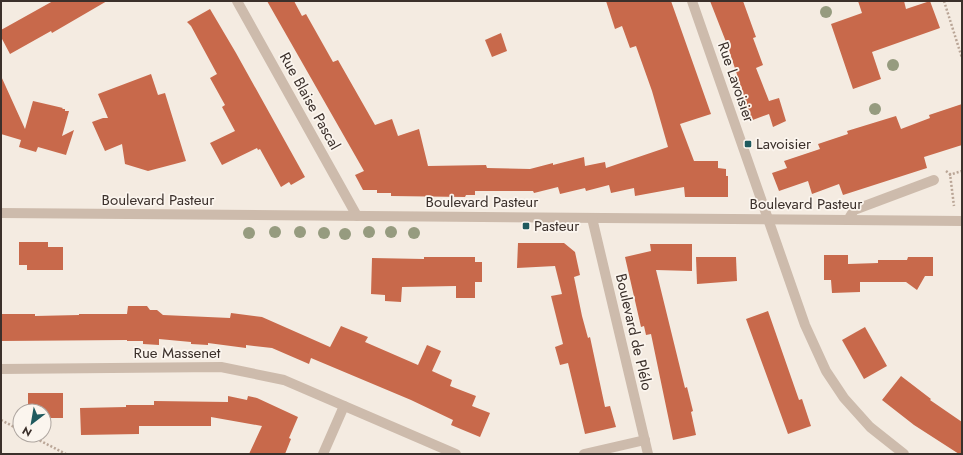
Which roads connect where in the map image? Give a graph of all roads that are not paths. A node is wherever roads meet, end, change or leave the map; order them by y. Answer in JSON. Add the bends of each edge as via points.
{"nodes":[{"id":1,"x":237,"y":1,"type":"edge"},
{"id":2,"x":692,"y":1,"type":"edge"},
{"id":3,"x":934,"y":180,"type":"dead end"},
{"id":4,"x":1,"y":214,"type":"edge"},
{"id":5,"x":357,"y":216,"type":"junction"},
{"id":6,"x":592,"y":218,"type":"junction"},
{"id":7,"x":768,"y":219,"type":"junction"},
{"id":8,"x":848,"y":220,"type":"junction"},
{"id":9,"x":959,"y":220,"type":"edge"},
{"id":10,"x":1,"y":369,"type":"edge"},
{"id":11,"x":344,"y":406,"type":"junction"},
{"id":12,"x":645,"y":440,"type":"junction"},
{"id":13,"x":323,"y":454,"type":"edge"},
{"id":14,"x":456,"y":454,"type":"edge"},
{"id":15,"x":584,"y":454,"type":"edge"},
{"id":16,"x":648,"y":454,"type":"edge"},
{"id":17,"x":904,"y":454,"type":"edge"}],
"edges":[{"from":1,"to":5,"type":"street","name":"Rue Blaise Pascal"},
{"from":2,"to":7,"type":"street","name":"Rue Lavoisier"},
{"from":3,"to":8,"type":"street","via":[[854,210]]},
{"from":4,"to":5,"type":"street","name":"Boulevard Pasteur"},
{"from":5,"to":6,"type":"street","name":"Boulevard Pasteur"},
{"from":6,"to":7,"type":"street","name":"Boulevard Pasteur"},
{"from":6,"to":12,"type":"street","name":"Boulevard de Plélo"},
{"from":7,"to":8,"type":"street","name":"Boulevard Pasteur"},
{"from":7,"to":17,"type":"street","name":"Rue Lavoisier","via":[[805,325],[826,371],[844,398],[870,427]]},
{"from":8,"to":9,"type":"street","name":"Boulevard Pasteur"},
{"from":10,"to":11,"type":"street","name":"Rue Massenet","via":[[221,367],[284,380]]},
{"from":11,"to":13,"type":"street"},
{"from":11,"to":14,"type":"street","name":"Rue Massenet"},
{"from":12,"to":15,"type":"street"},
{"from":12,"to":16,"type":"street","name":"Boulevard de Plélo"}]}
